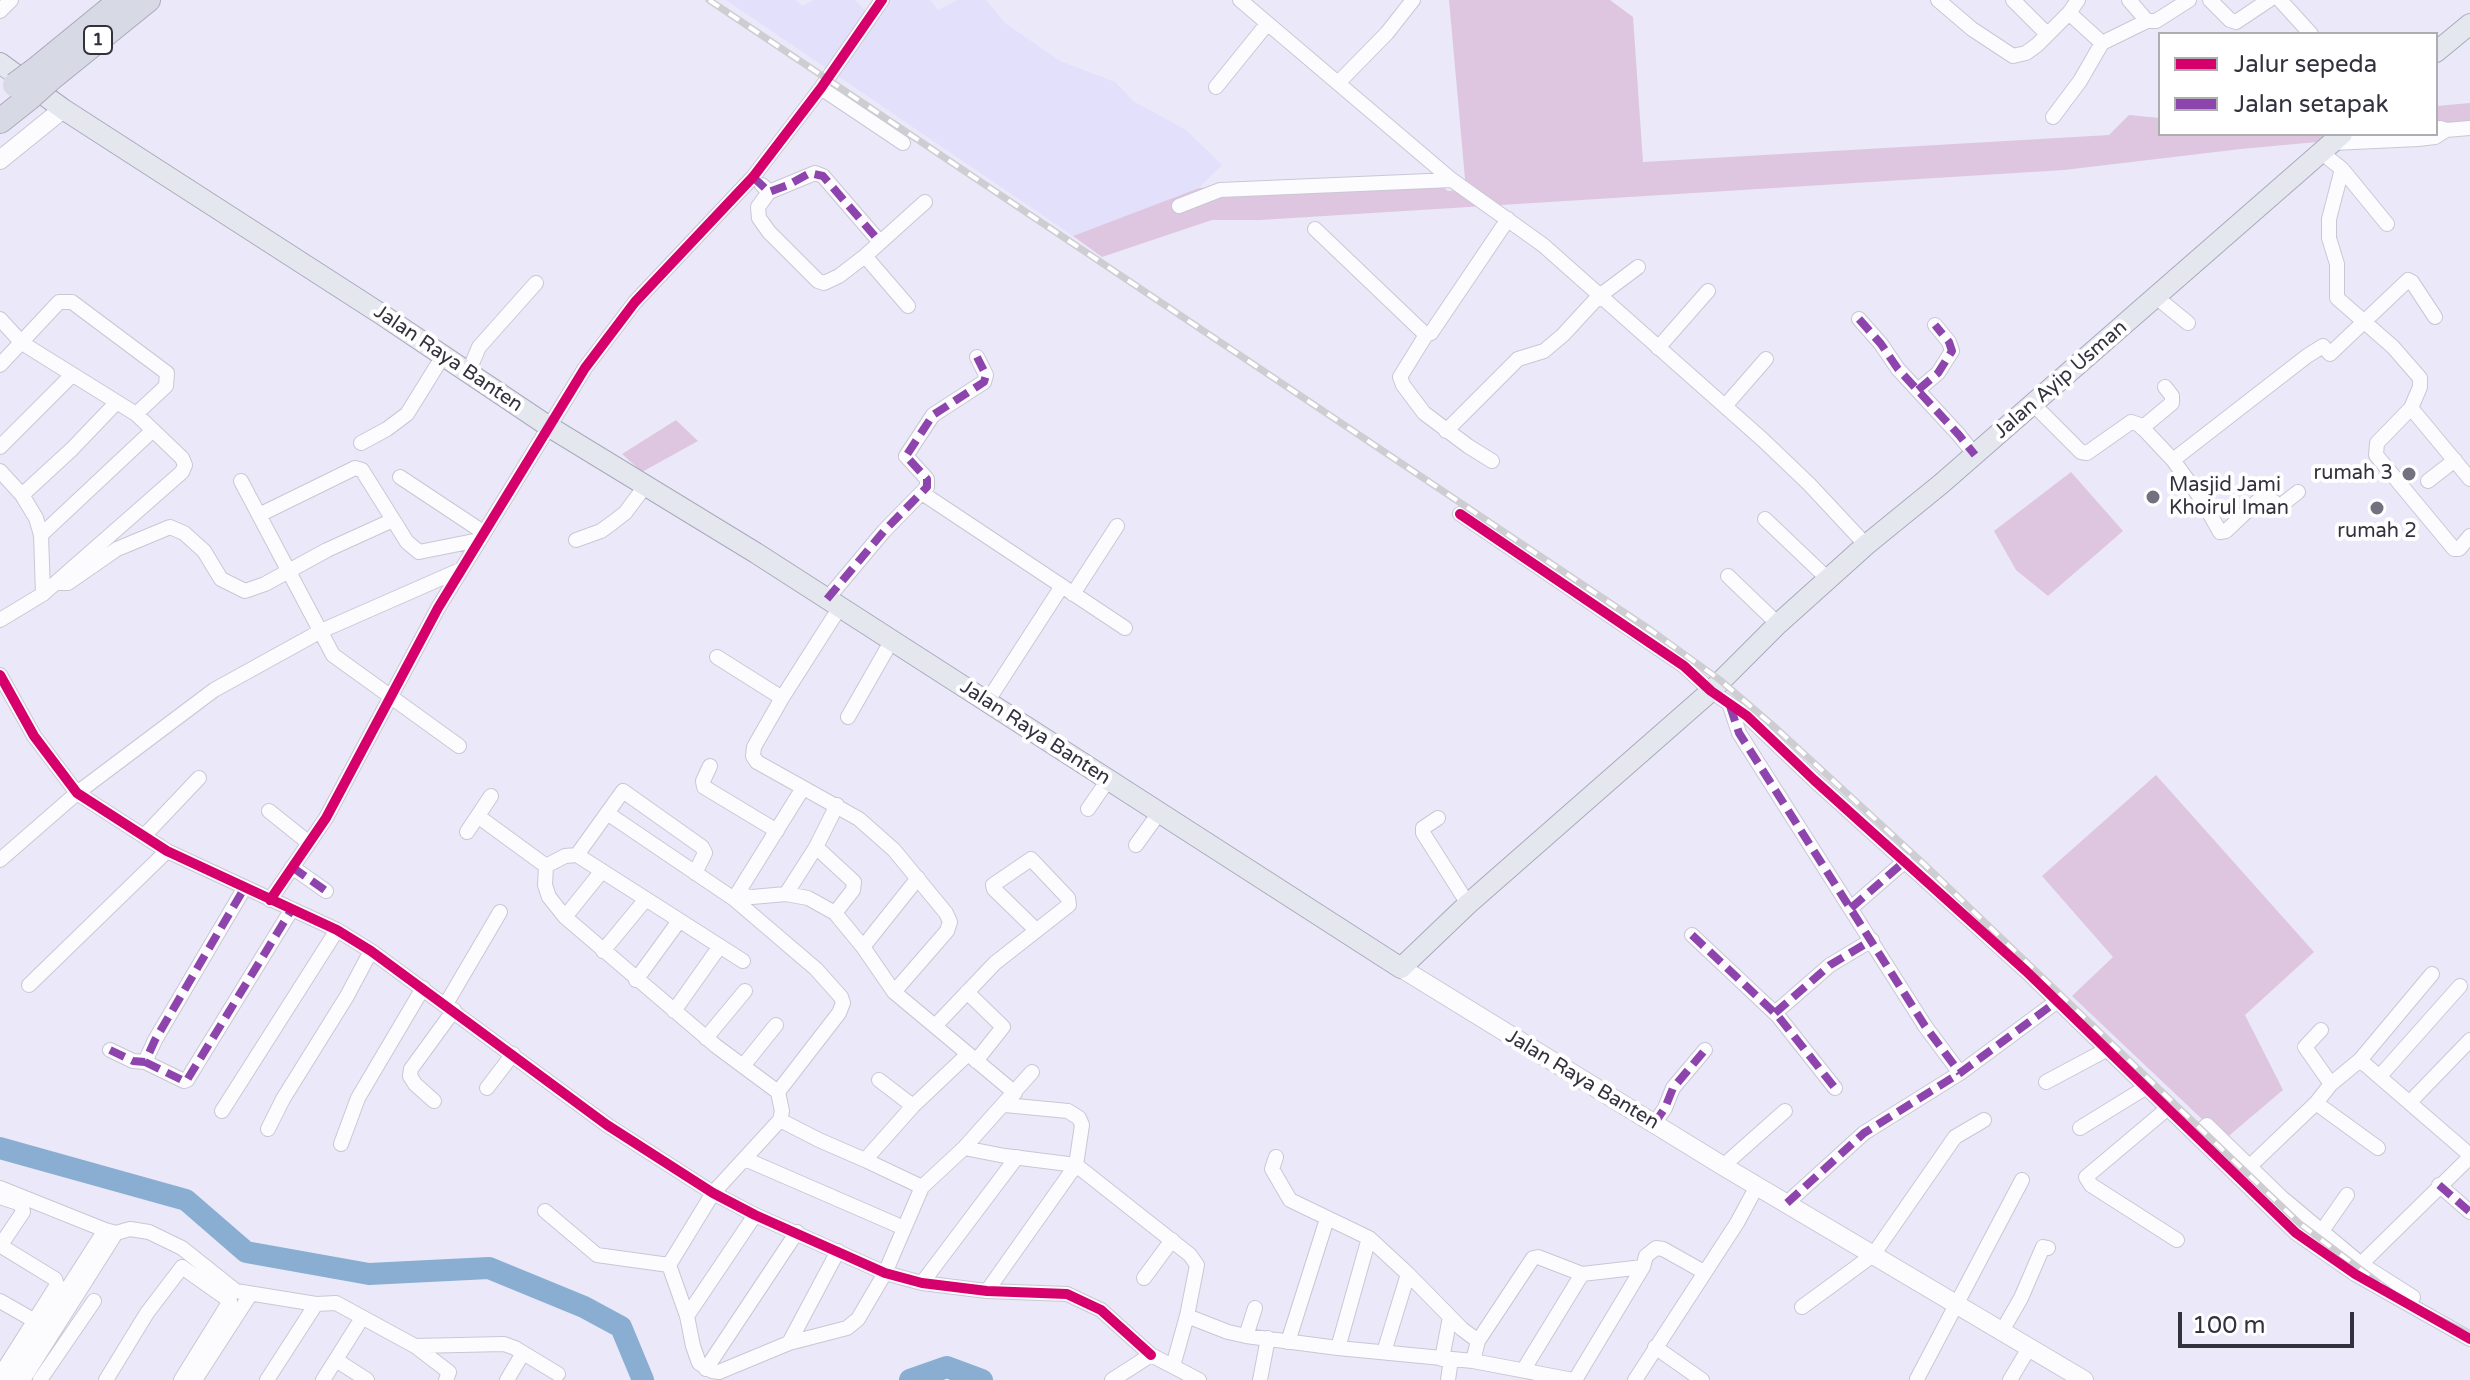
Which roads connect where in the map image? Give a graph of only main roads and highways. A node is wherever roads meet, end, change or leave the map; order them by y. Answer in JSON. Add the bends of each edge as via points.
{"nodes":[{"id":1,"x":121,"y":0,"type":"edge"},
{"id":2,"x":148,"y":0,"type":"edge"},
{"id":3,"x":2470,"y":24,"type":"edge"},
{"id":4,"x":2438,"y":50,"type":"edge"},
{"id":5,"x":0,"y":63,"type":"edge"},
{"id":6,"x":25,"y":86,"type":"edge"},
{"id":7,"x":63,"y":109,"type":"junction"},
{"id":8,"x":0,"y":121,"type":"edge"},
{"id":9,"x":2332,"y":143,"type":"edge"},
{"id":10,"x":0,"y":160,"type":"edge"},
{"id":11,"x":1401,"y":968,"type":"junction"},
{"id":12,"x":2084,"y":1380,"type":"edge"}],
"edges":[{"from":1,"to":6,"type":"highway","number":"1"},
{"from":2,"to":6,"type":"highway","number":"1"},
{"from":3,"to":4,"type":"main road"},
{"from":5,"to":7,"type":"main road","name":"Jalan Raya Banten"},
{"from":6,"to":8,"type":"highway","number":"1"},
{"from":7,"to":10,"type":"main road"},
{"from":7,"to":11,"type":"main road","name":"Jalan Raya Banten","via":[[548,426],[991,697],[1108,780]]},
{"from":9,"to":11,"type":"main road","name":"Jalan Ayip Usman","via":[[1866,545]]},
{"from":11,"to":12,"type":"main road","name":"Jalan Raya Banten"}]}
